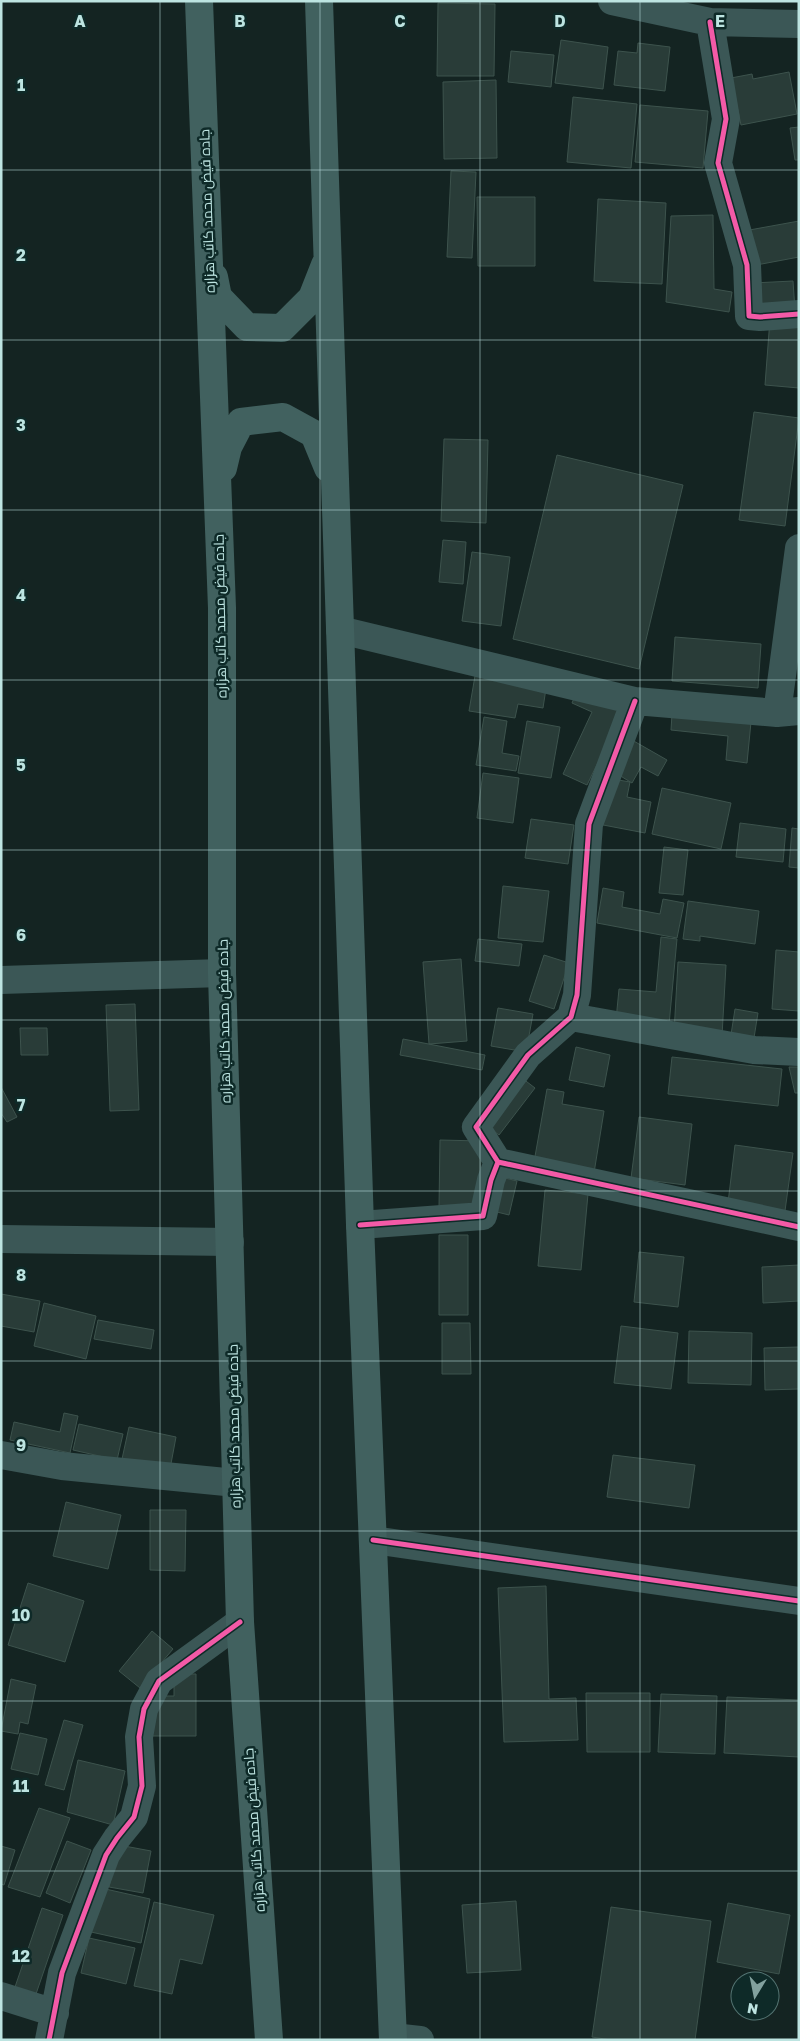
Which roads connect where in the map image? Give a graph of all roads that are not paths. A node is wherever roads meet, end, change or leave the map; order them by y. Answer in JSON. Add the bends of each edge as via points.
{"nodes":[{"id":1,"x":199,"y":1,"type":"edge"},
{"id":2,"x":319,"y":1,"type":"edge"},
{"id":3,"x":612,"y":1,"type":"edge"},
{"id":4,"x":677,"y":8,"type":"edge"},
{"id":5,"x":710,"y":22,"type":"junction"},
{"id":6,"x":799,"y":24,"type":"edge"},
{"id":7,"x":209,"y":258,"type":"junction"},
{"id":8,"x":328,"y":258,"type":"junction"},
{"id":9,"x":799,"y":314,"type":"edge"},
{"id":10,"x":335,"y":485,"type":"junction"},
{"id":11,"x":218,"y":496,"type":"junction"},
{"id":12,"x":799,"y":548,"type":"edge"},
{"id":13,"x":340,"y":630,"type":"junction"},
{"id":14,"x":635,"y":701,"type":"junction"},
{"id":15,"x":788,"y":712,"type":"edge"},
{"id":16,"x":222,"y":972,"type":"junction"},
{"id":17,"x":1,"y":980,"type":"edge"},
{"id":18,"x":572,"y":1017,"type":"junction"},
{"id":19,"x":799,"y":1052,"type":"edge"},
{"id":20,"x":498,"y":1162,"type":"junction"},
{"id":21,"x":360,"y":1225,"type":"junction"},
{"id":22,"x":799,"y":1227,"type":"edge"},
{"id":23,"x":1,"y":1239,"type":"edge"},
{"id":24,"x":230,"y":1242,"type":"junction"},
{"id":25,"x":1,"y":1454,"type":"edge"},
{"id":26,"x":236,"y":1483,"type":"junction"},
{"id":27,"x":373,"y":1540,"type":"junction"},
{"id":28,"x":799,"y":1601,"type":"edge"},
{"id":29,"x":240,"y":1622,"type":"junction"},
{"id":30,"x":1,"y":1996,"type":"edge"},
{"id":31,"x":55,"y":2013,"type":"junction"},
{"id":32,"x":393,"y":2038,"type":"edge"},
{"id":33,"x":49,"y":2040,"type":"edge"},
{"id":34,"x":269,"y":2040,"type":"edge"},
{"id":35,"x":420,"y":2040,"type":"edge"}],
"edges":[{"from":1,"to":7,"type":"main road","name":"جاده فیض محمد کاتب هزاره"},
{"from":2,"to":8,"type":"main road"},
{"from":3,"to":4,"type":"street"},
{"from":4,"to":5,"type":"street"},
{"from":5,"to":6,"type":"street"},
{"from":5,"to":9,"type":"street","via":[[726,119],[718,163],[747,265],[748,316]]},
{"from":7,"to":8,"type":"main road","via":[[218,297],[247,327],[282,328],[312,298]]},
{"from":7,"to":11,"type":"main road","name":"جاده فیض محمد کاتب هزاره"},
{"from":8,"to":10,"type":"main road"},
{"from":10,"to":11,"type":"main road","via":[[314,434],[283,417],[241,422],[228,447]]},
{"from":10,"to":13,"type":"main road"},
{"from":11,"to":16,"type":"main road","name":"جاده فیض محمد کاتب هزاره","via":[[222,608]]},
{"from":12,"to":15,"type":"street"},
{"from":13,"to":14,"type":"street"},
{"from":13,"to":21,"type":"main road"},
{"from":14,"to":15,"type":"street"},
{"from":14,"to":18,"type":"street","via":[[589,824],[577,995]]},
{"from":16,"to":17,"type":"street"},
{"from":16,"to":24,"type":"main road","name":"جاده فیض محمد کاتب هزاره"},
{"from":18,"to":19,"type":"street","via":[[754,1050]]},
{"from":18,"to":20,"type":"street","via":[[528,1055],[476,1127]]},
{"from":20,"to":21,"type":"street","via":[[483,1216]]},
{"from":20,"to":22,"type":"street"},
{"from":21,"to":27,"type":"main road"},
{"from":23,"to":24,"type":"street"},
{"from":24,"to":26,"type":"main road","name":"جاده فیض محمد کاتب هزاره"},
{"from":25,"to":26,"type":"street","via":[[62,1466]]},
{"from":26,"to":29,"type":"main road","name":"جاده فیض محمد کاتب هزاره"},
{"from":27,"to":28,"type":"street"},
{"from":27,"to":32,"type":"main road"},
{"from":29,"to":31,"type":"street","via":[[159,1680],[151,1694],[144,1709],[139,1738],[142,1786],[134,1817],[106,1855],[62,1973]]},
{"from":29,"to":34,"type":"main road","name":"جاده فیض محمد کاتب هزاره"},
{"from":30,"to":31,"type":"street"},
{"from":31,"to":33,"type":"street"},
{"from":32,"to":35,"type":"street"}]}
